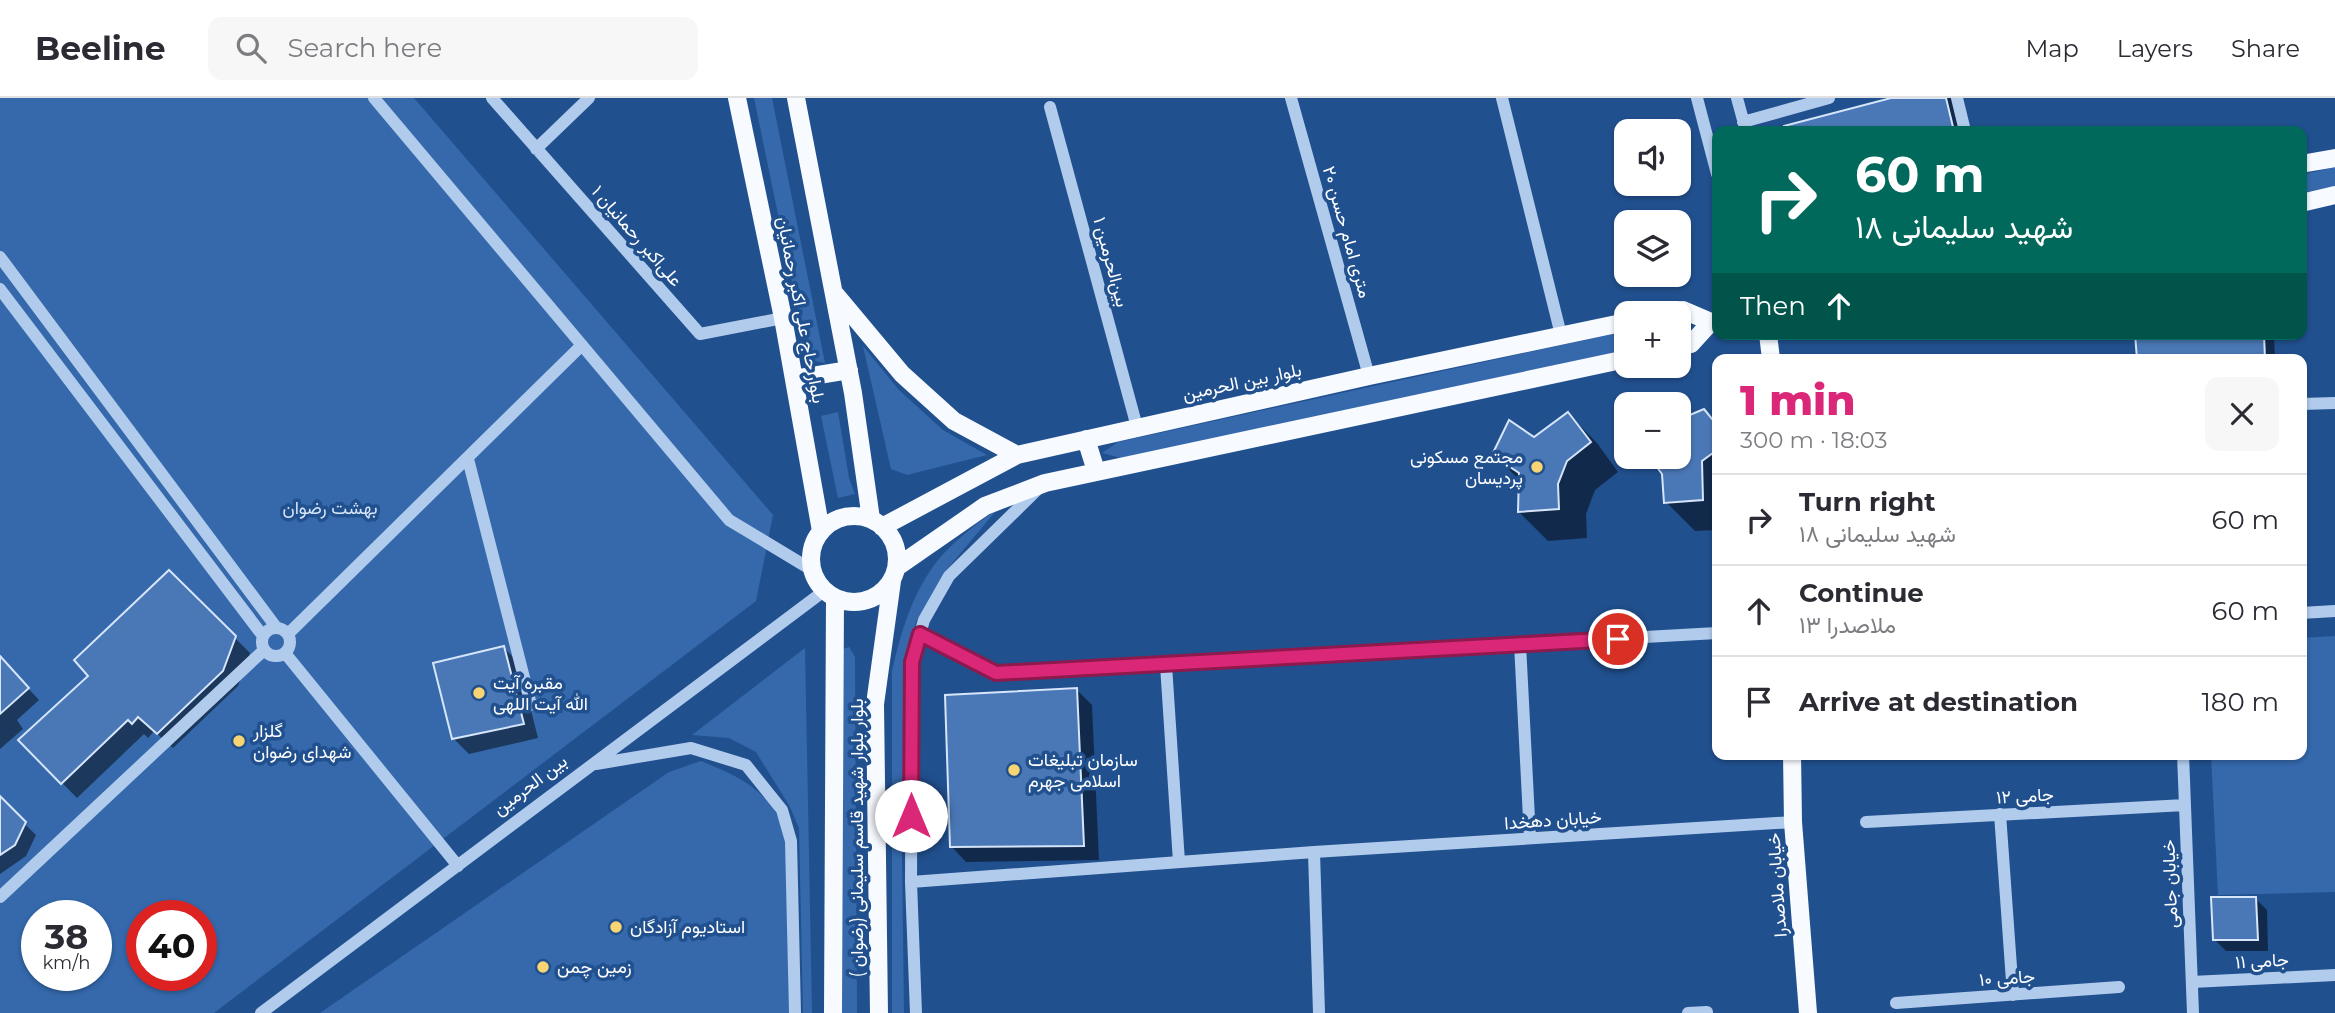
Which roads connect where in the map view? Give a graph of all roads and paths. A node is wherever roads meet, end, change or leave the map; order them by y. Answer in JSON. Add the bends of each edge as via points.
{"nodes":[{"id":1,"x":374,"y":98,"type":"edge"},
{"id":2,"x":492,"y":98,"type":"edge"},
{"id":3,"x":589,"y":98,"type":"edge"},
{"id":4,"x":737,"y":98,"type":"edge"},
{"id":5,"x":796,"y":98,"type":"edge"},
{"id":6,"x":1291,"y":98,"type":"edge"},
{"id":7,"x":1502,"y":98,"type":"edge"},
{"id":8,"x":1697,"y":98,"type":"edge"},
{"id":9,"x":1737,"y":98,"type":"edge"},
{"id":10,"x":1829,"y":98,"type":"edge"},
{"id":11,"x":1957,"y":98,"type":"edge"},
{"id":12,"x":1050,"y":107,"type":"dead end"},
{"id":13,"x":1744,"y":126,"type":"edge"},
{"id":14,"x":1747,"y":126,"type":"edge"},
{"id":15,"x":1964,"y":126,"type":"edge"},
{"id":16,"x":536,"y":149,"type":"junction"},
{"id":17,"x":1712,"y":155,"type":"edge"},
{"id":18,"x":2335,"y":158,"type":"edge"},
{"id":19,"x":2307,"y":163,"type":"edge"},
{"id":20,"x":2335,"y":195,"type":"edge"},
{"id":21,"x":2307,"y":202,"type":"edge"},
{"id":22,"x":0,"y":257,"type":"edge"},
{"id":23,"x":0,"y":289,"type":"edge"},
{"id":24,"x":834,"y":293,"type":"junction"},
{"id":25,"x":1691,"y":313,"type":"edge"},
{"id":26,"x":782,"y":318,"type":"junction"},
{"id":27,"x":1712,"y":321,"type":"edge"},
{"id":28,"x":1614,"y":324,"type":"edge"},
{"id":29,"x":1712,"y":324,"type":"edge"},
{"id":30,"x":1561,"y":335,"type":"junction"},
{"id":31,"x":1691,"y":344,"type":"edge"},
{"id":32,"x":582,"y":345,"type":"junction"},
{"id":33,"x":1614,"y":362,"type":"edge"},
{"id":34,"x":849,"y":370,"type":"junction"},
{"id":35,"x":1369,"y":376,"type":"junction"},
{"id":36,"x":794,"y":379,"type":"junction"},
{"id":37,"x":2335,"y":403,"type":"edge"},
{"id":38,"x":2307,"y":404,"type":"edge"},
{"id":39,"x":1137,"y":427,"type":"junction"},
{"id":40,"x":1086,"y":439,"type":"junction"},
{"id":41,"x":1017,"y":455,"type":"junction"},
{"id":42,"x":468,"y":459,"type":"junction"},
{"id":43,"x":1096,"y":471,"type":"junction"},
{"id":44,"x":1045,"y":483,"type":"junction"},
{"id":45,"x":877,"y":523,"type":"junction"},
{"id":46,"x":821,"y":531,"type":"junction"},
{"id":47,"x":812,"y":570,"type":"junction"},
{"id":48,"x":894,"y":574,"type":"junction"},
{"id":49,"x":829,"y":594,"type":"junction"},
{"id":50,"x":2335,"y":611,"type":"edge"},
{"id":51,"x":2307,"y":613,"type":"edge"},
{"id":52,"x":282,"y":631,"type":"junction"},
{"id":53,"x":1712,"y":633,"type":"edge"},
{"id":54,"x":920,"y":634,"type":"junction"},
{"id":55,"x":263,"y":636,"type":"junction"},
{"id":56,"x":1520,"y":644,"type":"junction"},
{"id":57,"x":264,"y":650,"type":"junction"},
{"id":58,"x":285,"y":653,"type":"junction"},
{"id":59,"x":1166,"y":665,"type":"junction"},
{"id":60,"x":531,"y":705,"type":"dead end"},
{"id":61,"x":1792,"y":760,"type":"edge"},
{"id":62,"x":2183,"y":760,"type":"edge"},
{"id":63,"x":593,"y":765,"type":"junction"},
{"id":64,"x":2185,"y":805,"type":"junction"},
{"id":65,"x":2000,"y":814,"type":"junction"},
{"id":66,"x":1793,"y":822,"type":"junction"},
{"id":67,"x":1866,"y":822,"type":"dead end"},
{"id":68,"x":1530,"y":838,"type":"junction"},
{"id":69,"x":1314,"y":852,"type":"junction"},
{"id":70,"x":1179,"y":862,"type":"junction"},
{"id":71,"x":458,"y":866,"type":"junction"},
{"id":72,"x":911,"y":882,"type":"junction"},
{"id":73,"x":0,"y":897,"type":"edge"},
{"id":74,"x":2335,"y":975,"type":"edge"},
{"id":75,"x":2192,"y":982,"type":"junction"},
{"id":76,"x":2119,"y":987,"type":"dead end"},
{"id":77,"x":2013,"y":995,"type":"junction"},
{"id":78,"x":1896,"y":1003,"type":"dead end"},
{"id":79,"x":1707,"y":1012,"type":"edge"},
{"id":80,"x":261,"y":1013,"type":"edge"},
{"id":81,"x":795,"y":1013,"type":"edge"},
{"id":82,"x":834,"y":1013,"type":"edge"},
{"id":83,"x":879,"y":1013,"type":"edge"},
{"id":84,"x":916,"y":1013,"type":"edge"},
{"id":85,"x":1319,"y":1013,"type":"edge"},
{"id":86,"x":1688,"y":1013,"type":"edge"},
{"id":87,"x":1808,"y":1013,"type":"edge"},
{"id":88,"x":2193,"y":1013,"type":"edge"}],
"edges":[{"from":1,"to":32,"type":"street"},
{"from":2,"to":16,"type":"street","name":"علی‌اکبر رحمانیان ۱"},
{"from":3,"to":16,"type":"street"},
{"from":4,"to":26,"type":"main road","name":"بلوار حاج علی اکبر رحمانیان"},
{"from":5,"to":24,"type":"main road","name":"بلوار حاج علی اکبر رحمانیان"},
{"from":6,"to":35,"type":"street","name":"۲۰ متری امام حسن"},
{"from":7,"to":30,"type":"street"},
{"from":8,"to":17,"type":"street"},
{"from":9,"to":13,"type":"street"},
{"from":10,"to":14,"type":"street"},
{"from":11,"to":15,"type":"street"},
{"from":12,"to":39,"type":"street","name":"بین‌الحرمین ۱"},
{"from":16,"to":26,"type":"street","name":"علی‌اکبر رحمانیان ۱","via":[[700,334]]},
{"from":18,"to":19,"type":"main road"},
{"from":20,"to":21,"type":"main road"},
{"from":22,"to":52,"type":"street"},
{"from":23,"to":55,"type":"street"},
{"from":24,"to":34,"type":"main road","name":"بلوار حاج علی اکبر رحمانیان"},
{"from":24,"to":41,"type":"main road","via":[[902,374],[954,421]]},
{"from":25,"to":27,"type":"main road"},
{"from":26,"to":36,"type":"main road","name":"بلوار حاج علی اکبر رحمانیان"},
{"from":28,"to":30,"type":"main road","name":"بلوار بین الحرمین"},
{"from":29,"to":31,"type":"main road"},
{"from":30,"to":35,"type":"main road","name":"بلوار بین الحرمین"},
{"from":32,"to":42,"type":"street"},
{"from":32,"to":47,"type":"street","via":[[729,520]]},
{"from":33,"to":43,"type":"main road"},
{"from":34,"to":36,"type":"main road"},
{"from":34,"to":45,"type":"main road","name":"بلوار حاج علی اکبر رحمانیان"},
{"from":35,"to":39,"type":"main road","name":"بلوار بین الحرمین"},
{"from":36,"to":46,"type":"main road","name":"بلوار حاج علی اکبر رحمانیان"},
{"from":37,"to":38,"type":"street"},
{"from":39,"to":40,"type":"main road","name":"بلوار بین الحرمین"},
{"from":40,"to":41,"type":"main road","name":"بلوار بین الحرمین"},
{"from":40,"to":43,"type":"main road"},
{"from":41,"to":45,"type":"main road","name":"بلوار بین الحرمین"},
{"from":42,"to":52,"type":"street"},
{"from":42,"to":60,"type":"street"},
{"from":43,"to":44,"type":"main road"},
{"from":44,"to":48,"type":"main road","via":[[985,506]]},
{"from":44,"to":54,"type":"street","via":[[948,576]]},
{"from":45,"to":46,"type":"main road","via":[[844,517]]},
{"from":45,"to":48,"type":"main road","via":[[892,538],[897,552]]},
{"from":46,"to":47,"type":"main road","via":[[814,543]]},
{"from":47,"to":49,"type":"main road"},
{"from":48,"to":49,"type":"main road","via":[[884,591],[860,602]]},
{"from":48,"to":83,"type":"main road","name":"بلوار بلوار شهید قاسم سلیمانی (رضوان )","via":[[875,704]]},
{"from":49,"to":63,"type":"street","name":"بین الحرمین"},
{"from":49,"to":82,"type":"main road","name":"بلوار بلوار شهید قاسم سلیمانی (رضوان )"},
{"from":50,"to":51,"type":"street"},
{"from":52,"to":55,"type":"street","via":[[267,630]]},
{"from":52,"to":58,"type":"street","via":[[290,643]]},
{"from":53,"to":56,"type":"street"},
{"from":54,"to":59,"type":"street","via":[[996,673]]},
{"from":54,"to":72,"type":"street","via":[[912,662]]},
{"from":55,"to":57,"type":"street"},
{"from":56,"to":59,"type":"street"},
{"from":56,"to":68,"type":"street"},
{"from":57,"to":58,"type":"street","via":[[273,656]]},
{"from":57,"to":73,"type":"street"},
{"from":58,"to":71,"type":"street"},
{"from":59,"to":70,"type":"street"},
{"from":61,"to":66,"type":"main road","name":"خیابان ملاصدرا"},
{"from":62,"to":64,"type":"street","name":"خیابان جامی"},
{"from":63,"to":71,"type":"street","name":"بین الحرمین"},
{"from":63,"to":81,"type":"street","via":[[691,748],[746,765],[782,810],[791,841]]},
{"from":64,"to":65,"type":"street","name":"جامی ۱۲"},
{"from":64,"to":75,"type":"street","name":"خیابان جامی"},
{"from":65,"to":67,"type":"street","name":"جامی ۱۲"},
{"from":65,"to":77,"type":"street"},
{"from":66,"to":68,"type":"street","name":"خیابان دهخدا"},
{"from":66,"to":87,"type":"main road","name":"خیابان ملاصدرا"},
{"from":68,"to":69,"type":"street","name":"خیابان دهخدا"},
{"from":69,"to":70,"type":"street","name":"خیابان دهخدا"},
{"from":69,"to":85,"type":"street"},
{"from":70,"to":72,"type":"street","name":"خیابان دهخدا"},
{"from":71,"to":80,"type":"street","name":"بین الحرمین"},
{"from":72,"to":84,"type":"street"},
{"from":74,"to":75,"type":"street","name":"جامی ۱۱"},
{"from":75,"to":88,"type":"street","name":"خیابان جامی"},
{"from":76,"to":77,"type":"street","name":"جامی ۱۰"},
{"from":77,"to":78,"type":"street","name":"جامی ۱۰"},
{"from":79,"to":86,"type":"street"}]}
